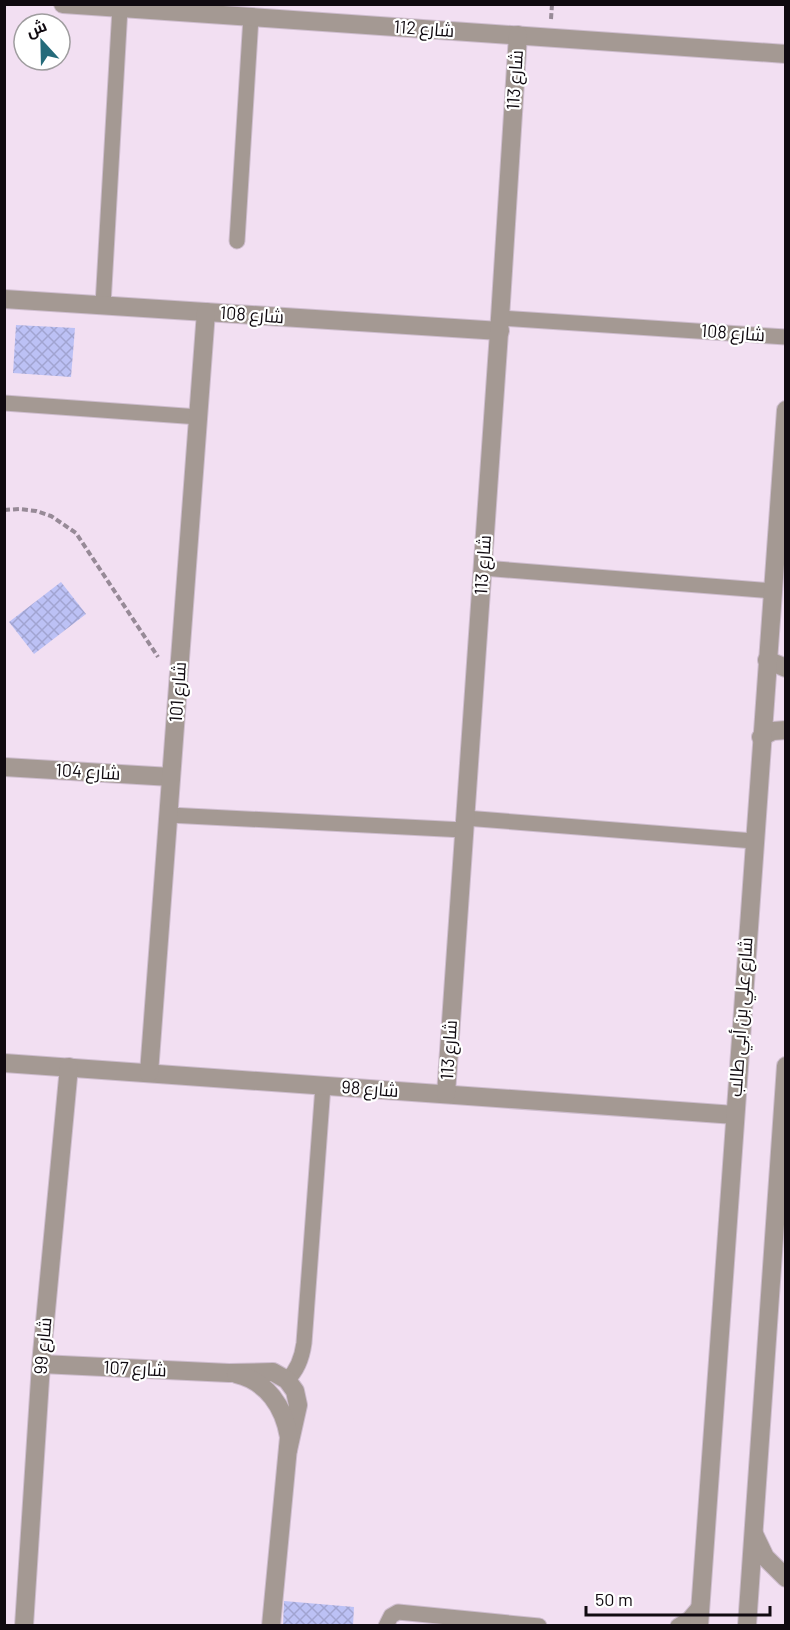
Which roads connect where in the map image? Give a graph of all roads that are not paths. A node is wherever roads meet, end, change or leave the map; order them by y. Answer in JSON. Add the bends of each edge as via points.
{"nodes":[{"id":1,"x":63,"y":4,"type":"edge"},
{"id":2,"x":120,"y":8,"type":"junction"},
{"id":3,"x":251,"y":17,"type":"junction"},
{"id":4,"x":518,"y":35,"type":"junction"},
{"id":5,"x":786,"y":54,"type":"edge"},
{"id":6,"x":237,"y":241,"type":"dead end"},
{"id":7,"x":4,"y":299,"type":"edge"},
{"id":8,"x":103,"y":305,"type":"junction"},
{"id":9,"x":206,"y":312,"type":"junction"},
{"id":10,"x":500,"y":324,"type":"junction"},
{"id":11,"x":786,"y":337,"type":"edge"},
{"id":12,"x":4,"y":403,"type":"edge"},
{"id":13,"x":786,"y":410,"type":"edge"},
{"id":14,"x":199,"y":417,"type":"junction"},
{"id":15,"x":483,"y":568,"type":"junction"},
{"id":16,"x":773,"y":591,"type":"junction"},
{"id":17,"x":768,"y":660,"type":"junction"},
{"id":18,"x":786,"y":668,"type":"edge"},
{"id":19,"x":786,"y":730,"type":"edge"},
{"id":20,"x":761,"y":737,"type":"junction"},
{"id":21,"x":4,"y":767,"type":"edge"},
{"id":22,"x":171,"y":777,"type":"junction"},
{"id":23,"x":169,"y":815,"type":"junction"},
{"id":24,"x":465,"y":824,"type":"junction"},
{"id":25,"x":754,"y":841,"type":"junction"},
{"id":26,"x":4,"y":1063,"type":"edge"},
{"id":27,"x":786,"y":1066,"type":"edge"},
{"id":28,"x":69,"y":1067,"type":"junction"},
{"id":29,"x":149,"y":1073,"type":"junction"},
{"id":30,"x":323,"y":1086,"type":"junction"},
{"id":31,"x":446,"y":1095,"type":"junction"},
{"id":32,"x":735,"y":1115,"type":"junction"},
{"id":33,"x":41,"y":1364,"type":"junction"},
{"id":34,"x":229,"y":1373,"type":"junction"},
{"id":35,"x":287,"y":1380,"type":"junction"},
{"id":36,"x":288,"y":1450,"type":"junction"},
{"id":37,"x":754,"y":1534,"type":"junction"},
{"id":38,"x":786,"y":1578,"type":"edge"},
{"id":39,"x":700,"y":1606,"type":"junction"},
{"id":40,"x":24,"y":1626,"type":"edge"},
{"id":41,"x":271,"y":1626,"type":"edge"},
{"id":42,"x":387,"y":1626,"type":"edge"},
{"id":43,"x":539,"y":1626,"type":"edge"},
{"id":44,"x":678,"y":1626,"type":"edge"},
{"id":45,"x":699,"y":1626,"type":"edge"},
{"id":46,"x":747,"y":1626,"type":"edge"}],
"edges":[{"from":1,"to":2,"type":"street","name":"شارع 112"},
{"from":2,"to":3,"type":"street","name":"شارع 112"},
{"from":2,"to":8,"type":"lane"},
{"from":3,"to":4,"type":"street","name":"شارع 112"},
{"from":3,"to":6,"type":"lane"},
{"from":4,"to":5,"type":"street","name":"شارع 112"},
{"from":4,"to":10,"type":"street","name":"شارع 113"},
{"from":7,"to":8,"type":"street","name":"شارع 108"},
{"from":8,"to":9,"type":"street","name":"شارع 108"},
{"from":9,"to":10,"type":"street","name":"شارع 108"},
{"from":9,"to":14,"type":"street","name":"شارع 101"},
{"from":10,"to":11,"type":"lane","name":"شارع 108"},
{"from":10,"to":15,"type":"street","name":"شارع 113"},
{"from":12,"to":14,"type":"lane"},
{"from":13,"to":16,"type":"street","name":"شارع علي بن أبي طالب"},
{"from":14,"to":22,"type":"street","name":"شارع 101"},
{"from":15,"to":16,"type":"lane"},
{"from":15,"to":24,"type":"street","name":"شارع 113"},
{"from":16,"to":17,"type":"street","name":"شارع علي بن أبي طالب"},
{"from":17,"to":18,"type":"street"},
{"from":17,"to":20,"type":"street","name":"شارع علي بن أبي طالب"},
{"from":19,"to":20,"type":"street"},
{"from":20,"to":25,"type":"street","name":"شارع علي بن أبي طالب"},
{"from":21,"to":22,"type":"street","name":"شارع 104"},
{"from":22,"to":23,"type":"street","name":"شارع 101"},
{"from":23,"to":24,"type":"lane"},
{"from":23,"to":29,"type":"street","name":"شارع 101"},
{"from":24,"to":25,"type":"lane"},
{"from":24,"to":31,"type":"street","name":"شارع 113"},
{"from":25,"to":32,"type":"street","name":"شارع علي بن أبي طالب"},
{"from":26,"to":28,"type":"street","name":"شارع 98"},
{"from":27,"to":37,"type":"street"},
{"from":28,"to":29,"type":"street","name":"شارع 98"},
{"from":28,"to":33,"type":"street","name":"شارع 99"},
{"from":29,"to":30,"type":"street","name":"شارع 98"},
{"from":30,"to":31,"type":"street","name":"شارع 98"},
{"from":30,"to":35,"type":"lane","via":[[304,1343],[294,1373]]},
{"from":31,"to":32,"type":"street","name":"شارع 98"},
{"from":32,"to":39,"type":"street","name":"شارع علي بن أبي طالب"},
{"from":33,"to":34,"type":"street","name":"شارع 107"},
{"from":33,"to":40,"type":"street","name":"شارع 99"},
{"from":34,"to":35,"type":"street","name":"شارع 107","via":[[273,1372]]},
{"from":34,"to":36,"type":"street","name":"شارع 107","via":[[254,1381],[274,1399],[286,1423]]},
{"from":35,"to":36,"type":"street","name":"شارع 107","via":[[298,1405]]},
{"from":36,"to":41,"type":"street","name":"شارع 107"},
{"from":37,"to":38,"type":"street","via":[[765,1557]]},
{"from":37,"to":46,"type":"street"},
{"from":39,"to":44,"type":"lane"},
{"from":39,"to":45,"type":"street","name":"شارع علي بن أبي طالب"},
{"from":42,"to":43,"type":"lane","via":[[398,1612]]}]}
